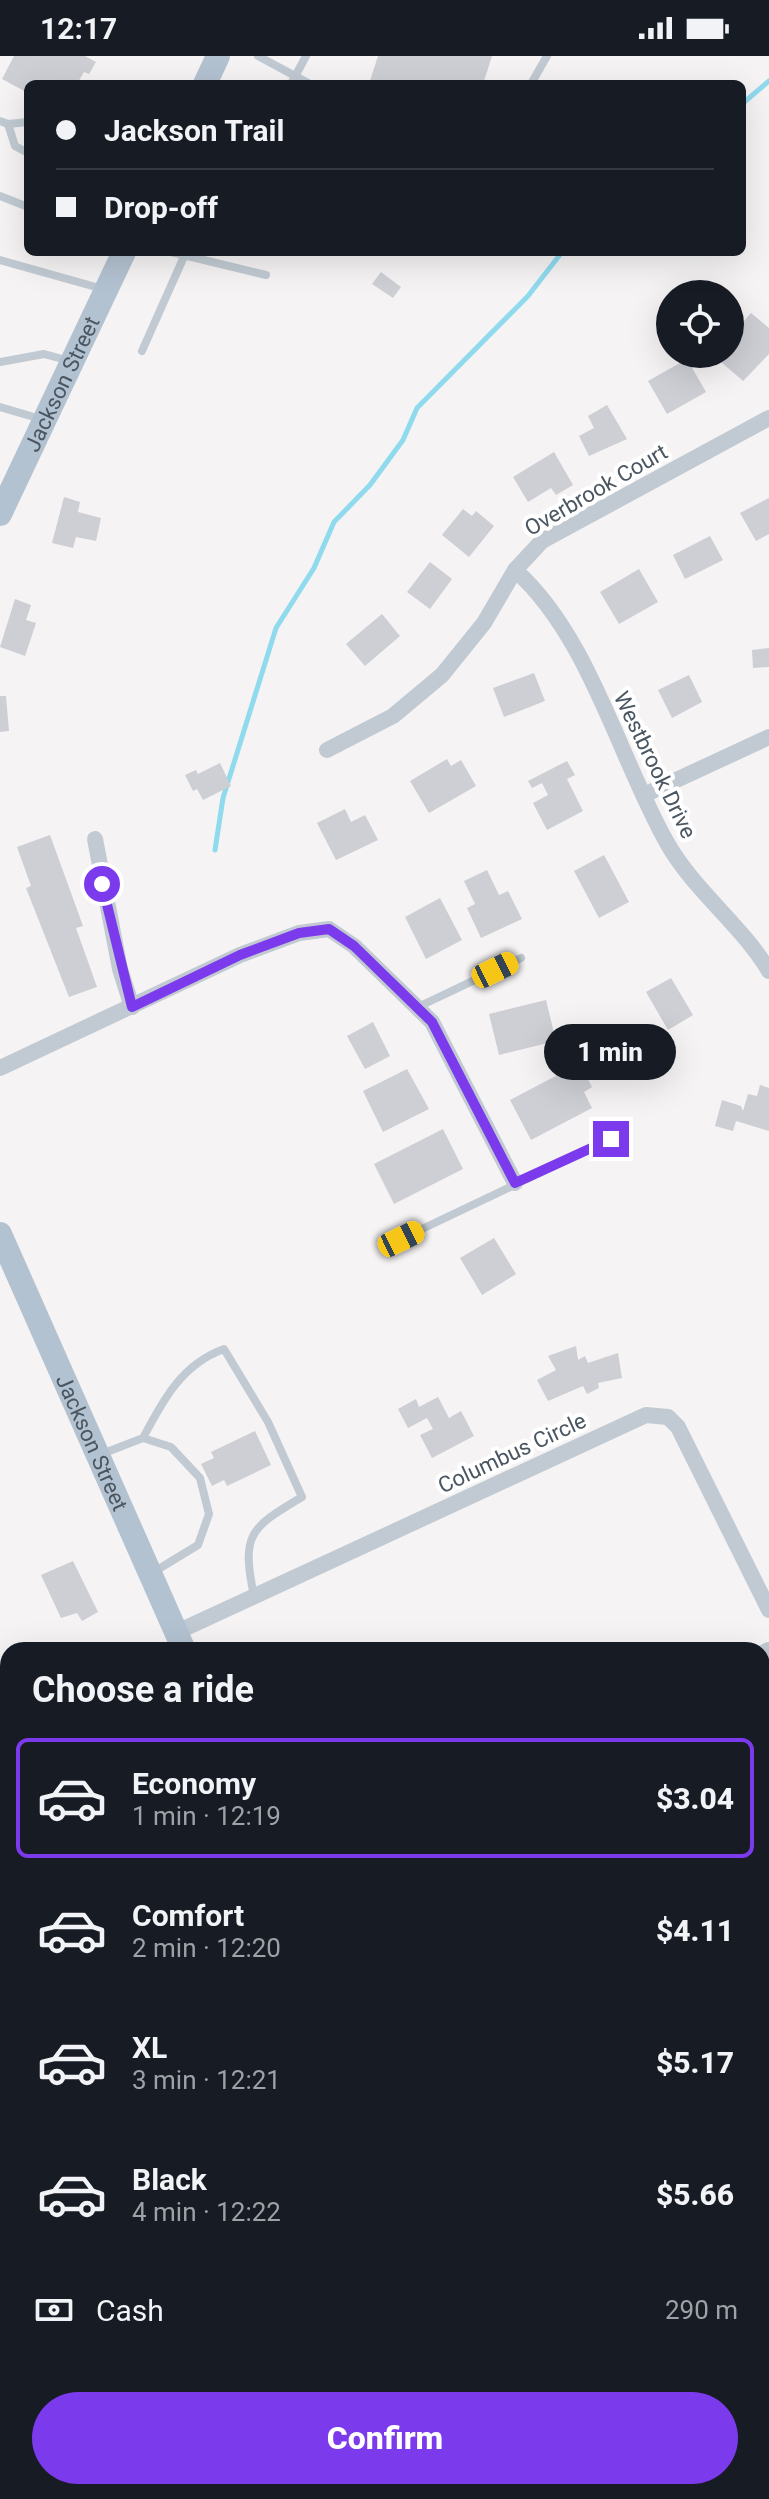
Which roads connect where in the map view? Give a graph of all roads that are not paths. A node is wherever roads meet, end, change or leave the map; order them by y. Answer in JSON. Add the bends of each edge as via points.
{"nodes":[{"id":1,"x":218,"y":56,"type":"edge"},
{"id":2,"x":258,"y":56,"type":"edge"},
{"id":3,"x":306,"y":56,"type":"edge"},
{"id":4,"x":547,"y":56,"type":"edge"},
{"id":5,"x":207,"y":80,"type":"edge"},
{"id":6,"x":290,"y":80,"type":"edge"},
{"id":7,"x":294,"y":80,"type":"edge"},
{"id":8,"x":533,"y":80,"type":"edge"},
{"id":9,"x":4,"y":122,"type":"edge"},
{"id":10,"x":24,"y":151,"type":"edge"},
{"id":11,"x":0,"y":196,"type":"edge"},
{"id":12,"x":24,"y":205,"type":"edge"},
{"id":13,"x":122,"y":256,"type":"edge"},
{"id":14,"x":185,"y":256,"type":"edge"},
{"id":15,"x":189,"y":256,"type":"edge"},
{"id":16,"x":0,"y":260,"type":"edge"},
{"id":17,"x":266,"y":275,"type":"dead end"},
{"id":18,"x":107,"y":290,"type":"junction"},
{"id":19,"x":142,"y":351,"type":"dead end"},
{"id":20,"x":0,"y":362,"type":"edge"},
{"id":21,"x":75,"y":362,"type":"junction"},
{"id":22,"x":0,"y":407,"type":"edge"},
{"id":23,"x":769,"y":418,"type":"edge"},
{"id":24,"x":46,"y":422,"type":"junction"},
{"id":25,"x":1,"y":508,"type":"edge"},
{"id":26,"x":515,"y":570,"type":"junction"},
{"id":27,"x":769,"y":737,"type":"edge"},
{"id":28,"x":327,"y":750,"type":"dead end"},
{"id":29,"x":644,"y":795,"type":"junction"},
{"id":30,"x":95,"y":839,"type":"dead end"},
{"id":31,"x":521,"y":958,"type":"dead end"},
{"id":32,"x":769,"y":971,"type":"edge"},
{"id":33,"x":132,"y":1007,"type":"junction"},
{"id":34,"x":417,"y":1007,"type":"junction"},
{"id":35,"x":0,"y":1068,"type":"edge"},
{"id":36,"x":611,"y":1139,"type":"dead end"},
{"id":37,"x":515,"y":1183,"type":"junction"},
{"id":38,"x":0,"y":1234,"type":"edge"},
{"id":39,"x":401,"y":1239,"type":"dead end"},
{"id":40,"x":143,"y":1438,"type":"junction"},
{"id":41,"x":98,"y":1455,"type":"junction"},
{"id":42,"x":151,"y":1574,"type":"junction"},
{"id":43,"x":254,"y":1596,"type":"junction"},
{"id":44,"x":769,"y":1610,"type":"edge"},
{"id":45,"x":181,"y":1641,"type":"edge"}],
"edges":[{"from":1,"to":5,"type":"main road"},
{"from":2,"to":6,"type":"lane"},
{"from":3,"to":7,"type":"lane"},
{"from":4,"to":8,"type":"lane"},
{"from":9,"to":10,"type":"lane","via":[[15,146]]},
{"from":11,"to":12,"type":"lane"},
{"from":13,"to":18,"type":"main road","name":"Jackson Street"},
{"from":14,"to":19,"type":"lane"},
{"from":15,"to":17,"type":"lane"},
{"from":16,"to":18,"type":"lane"},
{"from":18,"to":21,"type":"main road","name":"Jackson Street"},
{"from":20,"to":21,"type":"lane","via":[[44,354]]},
{"from":21,"to":24,"type":"main road","name":"Jackson Street"},
{"from":22,"to":24,"type":"lane"},
{"from":23,"to":26,"type":"street","name":"Overbrook Court","via":[[550,536]]},
{"from":24,"to":25,"type":"main road","name":"Jackson Street"},
{"from":26,"to":28,"type":"street","name":"Overbrook Court","via":[[484,623],[442,675],[393,716]]},
{"from":26,"to":29,"type":"street","name":"Westbrook Drive","via":[[556,613]]},
{"from":27,"to":29,"type":"street"},
{"from":29,"to":32,"type":"street","name":"Westbrook Drive","via":[[679,862]]},
{"from":30,"to":33,"type":"street"},
{"from":31,"to":34,"type":"lane"},
{"from":33,"to":34,"type":"street","via":[[240,955],[299,933],[329,929]]},
{"from":33,"to":35,"type":"street"},
{"from":34,"to":37,"type":"street","via":[[453,1058]]},
{"from":36,"to":37,"type":"lane"},
{"from":37,"to":39,"type":"lane"},
{"from":38,"to":41,"type":"main road","name":"Jackson Street"},
{"from":40,"to":41,"type":"lane"},
{"from":40,"to":42,"type":"lane","via":[[171,1447],[200,1478],[209,1514],[198,1545]]},
{"from":40,"to":43,"type":"lane","via":[[167,1392],[201,1357],[224,1349],[302,1497],[260,1523],[246,1556]]},
{"from":41,"to":42,"type":"main road","name":"Jackson Street"},
{"from":42,"to":45,"type":"main road","name":"Jackson Street"},
{"from":43,"to":44,"type":"street","name":"Columbus Circle","via":[[646,1415],[668,1417],[678,1427]]},
{"from":43,"to":45,"type":"street","name":"Columbus Circle"}]}
